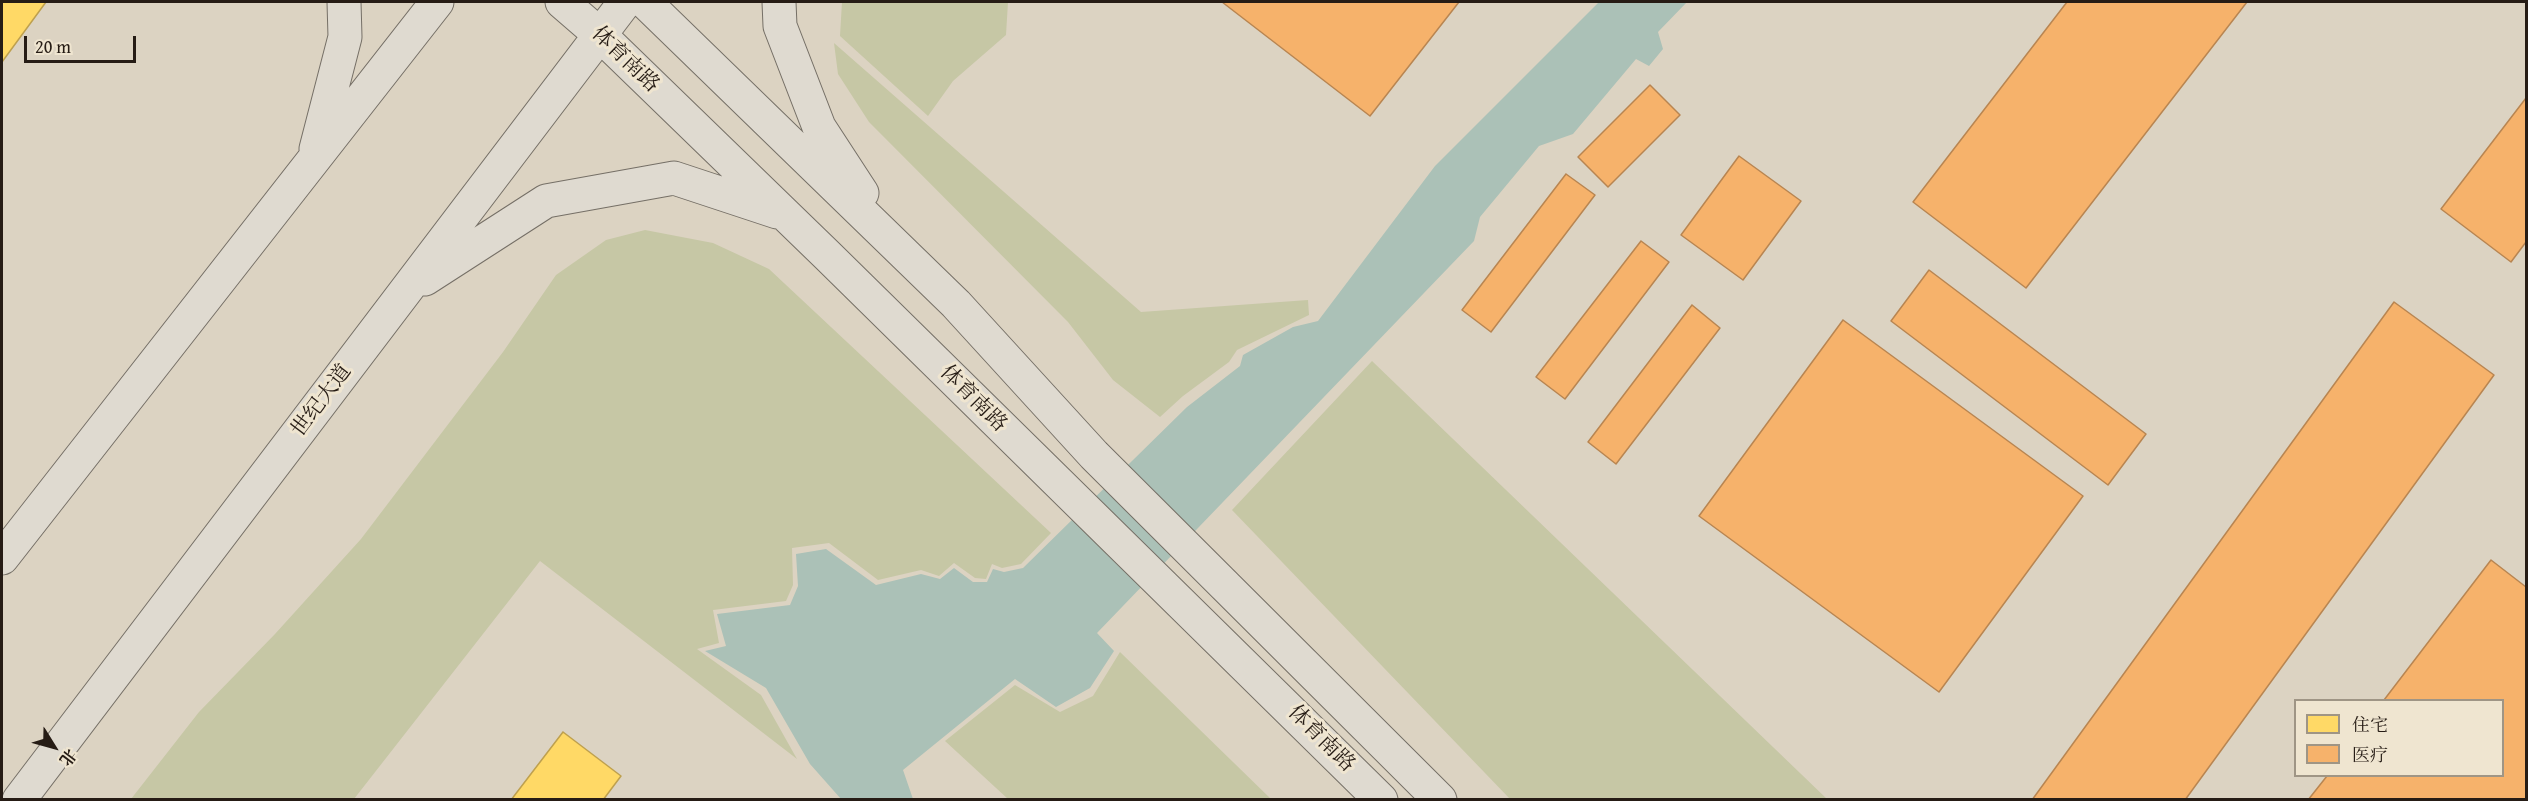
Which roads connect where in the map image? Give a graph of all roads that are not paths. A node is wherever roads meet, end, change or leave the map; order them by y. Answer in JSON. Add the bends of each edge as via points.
{"nodes":[{"id":1,"x":344,"y":2,"type":"edge"},
{"id":2,"x":437,"y":2,"type":"edge"},
{"id":3,"x":562,"y":2,"type":"edge"},
{"id":4,"x":625,"y":2,"type":"edge"},
{"id":5,"x":645,"y":2,"type":"edge"},
{"id":6,"x":780,"y":2,"type":"edge"},
{"id":7,"x":599,"y":34,"type":"junction"},
{"id":8,"x":312,"y":161,"type":"junction"},
{"id":9,"x":898,"y":248,"type":"junction"},
{"id":10,"x":828,"y":256,"type":"junction"},
{"id":11,"x":405,"y":291,"type":"junction"},
{"id":12,"x":2,"y":558,"type":"edge"},
{"id":13,"x":19,"y":800,"type":"edge"},
{"id":14,"x":1381,"y":800,"type":"edge"},
{"id":15,"x":1440,"y":800,"type":"edge"}],
"edges":[{"from":1,"to":8,"type":"main road","via":[[345,37]]},
{"from":2,"to":8,"type":"main road"},
{"from":3,"to":7,"type":"main road","name":"体育南路"},
{"from":4,"to":7,"type":"main road","name":"世纪大道"},
{"from":5,"to":9,"type":"main road","name":"体育南路"},
{"from":6,"to":9,"type":"main road","via":[[780,26],[819,128]]},
{"from":7,"to":10,"type":"main road","name":"体育南路"},
{"from":7,"to":11,"type":"main road","name":"世纪大道"},
{"from":8,"to":12,"type":"main road"},
{"from":9,"to":15,"type":"main road","name":"体育南路","via":[[956,304],[1094,455]]},
{"from":10,"to":11,"type":"main road","via":[[779,213],[674,178],[546,201]]},
{"from":10,"to":14,"type":"main road","name":"体育南路"},
{"from":11,"to":13,"type":"main road","name":"世纪大道"}]}
